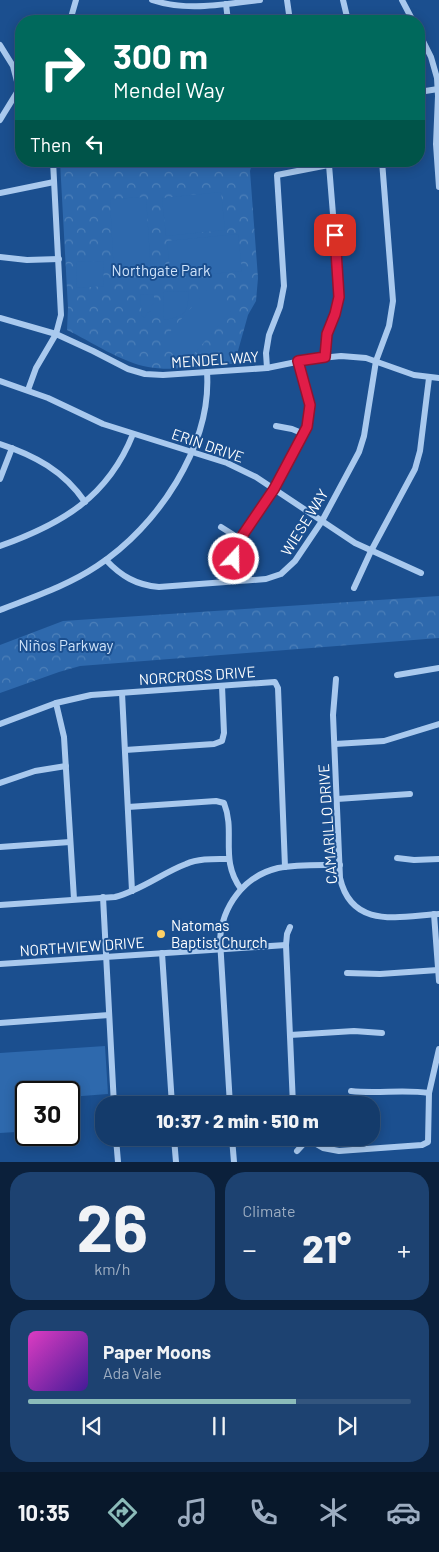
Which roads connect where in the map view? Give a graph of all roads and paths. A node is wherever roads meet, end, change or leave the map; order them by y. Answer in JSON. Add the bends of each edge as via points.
{"nodes":[{"id":1,"x":76,"y":0,"type":"edge"},
{"id":2,"x":152,"y":0,"type":"edge"},
{"id":3,"x":260,"y":0,"type":"edge"},
{"id":4,"x":288,"y":0,"type":"edge"},
{"id":5,"x":343,"y":0,"type":"edge"},
{"id":6,"x":402,"y":0,"type":"edge"},
{"id":7,"x":198,"y":3,"type":"edge"},
{"id":8,"x":226,"y":4,"type":"junction"},
{"id":9,"x":72,"y":15,"type":"edge"},
{"id":10,"x":227,"y":15,"type":"edge"},
{"id":11,"x":289,"y":15,"type":"edge"},
{"id":12,"x":347,"y":15,"type":"edge"},
{"id":13,"x":410,"y":15,"type":"edge"},
{"id":14,"x":425,"y":45,"type":"edge"},
{"id":15,"x":0,"y":46,"type":"edge"},
{"id":16,"x":15,"y":76,"type":"edge"},
{"id":17,"x":438,"y":89,"type":"junction"},
{"id":18,"x":425,"y":91,"type":"edge"},
{"id":19,"x":15,"y":96,"type":"edge"},
{"id":20,"x":0,"y":120,"type":"edge"},
{"id":21,"x":438,"y":163,"type":"edge"},
{"id":22,"x":54,"y":167,"type":"edge"},
{"id":23,"x":319,"y":167,"type":"edge"},
{"id":24,"x":329,"y":167,"type":"edge"},
{"id":25,"x":382,"y":167,"type":"edge"},
{"id":26,"x":54,"y":182,"type":"junction"},
{"id":27,"x":439,"y":187,"type":"edge"},
{"id":28,"x":0,"y":192,"type":"edge"},
{"id":29,"x":0,"y":257,"type":"edge"},
{"id":30,"x":59,"y":259,"type":"junction"},
{"id":31,"x":0,"y":318,"type":"edge"},
{"id":32,"x":56,"y":334,"type":"junction"},
{"id":33,"x":325,"y":357,"type":"junction"},
{"id":34,"x":298,"y":361,"type":"junction"},
{"id":35,"x":376,"y":361,"type":"junction"},
{"id":36,"x":267,"y":368,"type":"junction"},
{"id":37,"x":207,"y":372,"type":"junction"},
{"id":38,"x":429,"y":378,"type":"junction"},
{"id":39,"x":439,"y":378,"type":"edge"},
{"id":40,"x":0,"y":381,"type":"edge"},
{"id":41,"x":28,"y":390,"type":"junction"},
{"id":42,"x":276,"y":426,"type":"dead end"},
{"id":43,"x":133,"y":434,"type":"junction"},
{"id":44,"x":304,"y":434,"type":"junction"},
{"id":45,"x":0,"y":444,"type":"edge"},
{"id":46,"x":12,"y":448,"type":"junction"},
{"id":47,"x":192,"y":451,"type":"junction"},
{"id":48,"x":0,"y":479,"type":"edge"},
{"id":49,"x":274,"y":489,"type":"junction"},
{"id":50,"x":85,"y":502,"type":"junction"},
{"id":51,"x":322,"y":521,"type":"junction"},
{"id":52,"x":221,"y":527,"type":"dead end"},
{"id":53,"x":240,"y":539,"type":"junction"},
{"id":54,"x":0,"y":546,"type":"edge"},
{"id":55,"x":371,"y":551,"type":"junction"},
{"id":56,"x":106,"y":560,"type":"junction"},
{"id":57,"x":421,"y":573,"type":"dead end"},
{"id":58,"x":235,"y":581,"type":"junction"},
{"id":59,"x":354,"y":588,"type":"dead end"},
{"id":60,"x":0,"y":610,"type":"edge"},
{"id":61,"x":439,"y":668,"type":"edge"},
{"id":62,"x":397,"y":675,"type":"dead end"},
{"id":63,"x":336,"y":680,"type":"dead end"},
{"id":64,"x":222,"y":686,"type":"junction"},
{"id":65,"x":122,"y":693,"type":"junction"},
{"id":66,"x":56,"y":703,"type":"junction"},
{"id":67,"x":0,"y":724,"type":"edge"},
{"id":68,"x":439,"y":724,"type":"edge"},
{"id":69,"x":335,"y":744,"type":"junction"},
{"id":70,"x":125,"y":750,"type":"junction"},
{"id":71,"x":66,"y":766,"type":"junction"},
{"id":72,"x":0,"y":783,"type":"edge"},
{"id":73,"x":410,"y":794,"type":"dead end"},
{"id":74,"x":337,"y":799,"type":"junction"},
{"id":75,"x":128,"y":807,"type":"junction"},
{"id":76,"x":70,"y":842,"type":"junction"},
{"id":77,"x":0,"y":847,"type":"edge"},
{"id":78,"x":229,"y":858,"type":"junction"},
{"id":79,"x":397,"y":858,"type":"dead end"},
{"id":80,"x":439,"y":859,"type":"edge"},
{"id":81,"x":340,"y":864,"type":"junction"},
{"id":82,"x":285,"y":867,"type":"junction"},
{"id":83,"x":241,"y":889,"type":"junction"},
{"id":84,"x":132,"y":891,"type":"junction"},
{"id":85,"x":104,"y":898,"type":"junction"},
{"id":86,"x":74,"y":899,"type":"junction"},
{"id":87,"x":0,"y":905,"type":"edge"},
{"id":88,"x":437,"y":914,"type":"edge"},
{"id":89,"x":290,"y":927,"type":"dead end"},
{"id":90,"x":286,"y":945,"type":"junction"},
{"id":91,"x":220,"y":949,"type":"junction"},
{"id":92,"x":162,"y":953,"type":"junction"},
{"id":93,"x":106,"y":957,"type":"junction"},
{"id":94,"x":0,"y":964,"type":"edge"},
{"id":95,"x":438,"y":970,"type":"edge"},
{"id":96,"x":347,"y":973,"type":"dead end"},
{"id":97,"x":439,"y":981,"type":"edge"},
{"id":98,"x":109,"y":1015,"type":"junction"},
{"id":99,"x":0,"y":1023,"type":"edge"},
{"id":100,"x":382,"y":1034,"type":"dead end"},
{"id":101,"x":290,"y":1035,"type":"junction"},
{"id":102,"x":439,"y":1049,"type":"edge"},
{"id":103,"x":437,"y":1063,"type":"edge"},
{"id":104,"x":351,"y":1091,"type":"dead end"},
{"id":105,"x":429,"y":1093,"type":"junction"},
{"id":106,"x":114,"y":1096,"type":"edge"},
{"id":107,"x":171,"y":1096,"type":"edge"},
{"id":108,"x":229,"y":1096,"type":"edge"},
{"id":109,"x":293,"y":1096,"type":"edge"},
{"id":110,"x":117,"y":1146,"type":"edge"},
{"id":111,"x":175,"y":1146,"type":"edge"},
{"id":112,"x":233,"y":1146,"type":"edge"},
{"id":113,"x":301,"y":1146,"type":"edge"},
{"id":114,"x":320,"y":1146,"type":"edge"},
{"id":115,"x":297,"y":1151,"type":"dead end"},
{"id":116,"x":118,"y":1162,"type":"edge"},
{"id":117,"x":176,"y":1162,"type":"edge"},
{"id":118,"x":234,"y":1162,"type":"edge"}],
"edges":[{"from":1,"to":9,"type":"street"},
{"from":2,"to":7,"type":"street","via":[[175,6]]},
{"from":3,"to":8,"type":"street"},
{"from":4,"to":11,"type":"street"},
{"from":5,"to":12,"type":"street"},
{"from":6,"to":13,"type":"street"},
{"from":7,"to":8,"type":"street"},
{"from":8,"to":10,"type":"street"},
{"from":14,"to":17,"type":"street"},
{"from":15,"to":16,"type":"street"},
{"from":17,"to":18,"type":"street"},
{"from":17,"to":21,"type":"street"},
{"from":19,"to":20,"type":"street"},
{"from":21,"to":27,"type":"street"},
{"from":22,"to":26,"type":"street"},
{"from":23,"to":36,"type":"street","via":[[277,175],[284,286],[269,335]]},
{"from":24,"to":33,"type":"street","via":[[339,297],[327,334]]},
{"from":25,"to":35,"type":"street","name":"WIESE WAY","via":[[392,310],[390,326]]},
{"from":26,"to":28,"type":"street"},
{"from":26,"to":30,"type":"street"},
{"from":29,"to":30,"type":"street"},
{"from":30,"to":32,"type":"street","via":[[62,307]]},
{"from":31,"to":32,"type":"street","name":"MENDEL WAY"},
{"from":32,"to":37,"type":"street","name":"MENDEL WAY","via":[[136,372],[162,375]]},
{"from":32,"to":41,"type":"street","via":[[36,368]]},
{"from":33,"to":34,"type":"street","name":"MENDEL WAY"},
{"from":33,"to":35,"type":"street","name":"MENDEL WAY","via":[[350,356]]},
{"from":34,"to":36,"type":"street","name":"MENDEL WAY"},
{"from":34,"to":44,"type":"street","via":[[310,405]]},
{"from":35,"to":38,"type":"street","name":"MENDEL WAY"},
{"from":35,"to":51,"type":"street","name":"WIESE WAY","via":[[362,444]]},
{"from":36,"to":37,"type":"street","name":"MENDEL WAY"},
{"from":37,"to":47,"type":"street","via":[[206,404]]},
{"from":38,"to":39,"type":"street","name":"MENDEL WAY"},
{"from":38,"to":55,"type":"street","via":[[415,469]]},
{"from":40,"to":41,"type":"street","name":"ERIN DRIVE"},
{"from":41,"to":43,"type":"street","name":"ERIN DRIVE"},
{"from":42,"to":44,"type":"street"},
{"from":43,"to":47,"type":"street","name":"ERIN DRIVE"},
{"from":43,"to":50,"type":"street","via":[[113,473]]},
{"from":44,"to":49,"type":"street"},
{"from":45,"to":46,"type":"street"},
{"from":46,"to":48,"type":"street"},
{"from":46,"to":50,"type":"street","via":[[56,471],[69,481]]},
{"from":47,"to":49,"type":"street","name":"ERIN DRIVE","via":[[242,470]]},
{"from":47,"to":56,"type":"street","via":[[154,515]]},
{"from":49,"to":51,"type":"street","name":"ERIN DRIVE"},
{"from":49,"to":53,"type":"street"},
{"from":50,"to":54,"type":"street","via":[[44,529]]},
{"from":51,"to":55,"type":"street","name":"ERIN DRIVE"},
{"from":51,"to":58,"type":"street","name":"WIESE WAY","via":[[287,570],[266,579]]},
{"from":52,"to":53,"type":"street"},
{"from":53,"to":58,"type":"street","via":[[234,559]]},
{"from":55,"to":57,"type":"street","name":"ERIN DRIVE"},
{"from":55,"to":59,"type":"street"},
{"from":56,"to":58,"type":"street","name":"WIESE WAY","via":[[126,578],[152,586]]},
{"from":56,"to":60,"type":"street","via":[[71,581]]},
{"from":61,"to":62,"type":"street"},
{"from":63,"to":69,"type":"street","name":"CAMARILLO DRIVE"},
{"from":64,"to":65,"type":"street","name":"NORCROSS DRIVE"},
{"from":64,"to":70,"type":"street","via":[[222,741]]},
{"from":64,"to":82,"type":"street","name":"NORCROSS DRIVE","via":[[275,682],[278,688]]},
{"from":65,"to":66,"type":"street","name":"NORCROSS DRIVE","via":[[91,695]]},
{"from":65,"to":70,"type":"street"},
{"from":66,"to":67,"type":"street","name":"NORCROSS DRIVE"},
{"from":66,"to":71,"type":"street","via":[[62,724]]},
{"from":68,"to":69,"type":"street","via":[[384,741]]},
{"from":69,"to":74,"type":"street","name":"CAMARILLO DRIVE"},
{"from":70,"to":75,"type":"street"},
{"from":71,"to":72,"type":"street","via":[[34,771]]},
{"from":71,"to":76,"type":"street"},
{"from":73,"to":74,"type":"street"},
{"from":74,"to":81,"type":"street","name":"CAMARILLO DRIVE"},
{"from":75,"to":78,"type":"street","via":[[216,801],[224,804],[228,812]]},
{"from":75,"to":84,"type":"street"},
{"from":76,"to":77,"type":"street"},
{"from":76,"to":86,"type":"street"},
{"from":78,"to":83,"type":"street","via":[[232,874]]},
{"from":78,"to":84,"type":"street","via":[[188,863]]},
{"from":79,"to":80,"type":"street"},
{"from":81,"to":82,"type":"street"},
{"from":81,"to":88,"type":"street","name":"CAMARILLO DRIVE","via":[[343,890],[364,913],[387,918]]},
{"from":82,"to":83,"type":"street","via":[[259,875]]},
{"from":83,"to":91,"type":"street","via":[[224,917]]},
{"from":84,"to":85,"type":"street"},
{"from":85,"to":86,"type":"street"},
{"from":85,"to":93,"type":"street"},
{"from":86,"to":87,"type":"street"},
{"from":88,"to":95,"type":"street"},
{"from":89,"to":90,"type":"street"},
{"from":90,"to":91,"type":"street","name":"NORTHVIEW DRIVE"},
{"from":90,"to":101,"type":"street"},
{"from":91,"to":92,"type":"street","name":"NORTHVIEW DRIVE"},
{"from":91,"to":108,"type":"street"},
{"from":92,"to":93,"type":"street","name":"NORTHVIEW DRIVE"},
{"from":92,"to":107,"type":"street"},
{"from":93,"to":94,"type":"street","name":"NORTHVIEW DRIVE"},
{"from":93,"to":98,"type":"street"},
{"from":95,"to":96,"type":"street"},
{"from":95,"to":97,"type":"street"},
{"from":98,"to":99,"type":"street"},
{"from":98,"to":106,"type":"street"},
{"from":100,"to":101,"type":"street"},
{"from":101,"to":109,"type":"street"},
{"from":102,"to":103,"type":"street"},
{"from":103,"to":105,"type":"street"},
{"from":104,"to":105,"type":"street"},
{"from":105,"to":114,"type":"street","via":[[428,1142],[422,1145],[339,1151]]},
{"from":110,"to":116,"type":"street"},
{"from":111,"to":117,"type":"street"},
{"from":112,"to":118,"type":"street"},
{"from":113,"to":115,"type":"street"}]}
